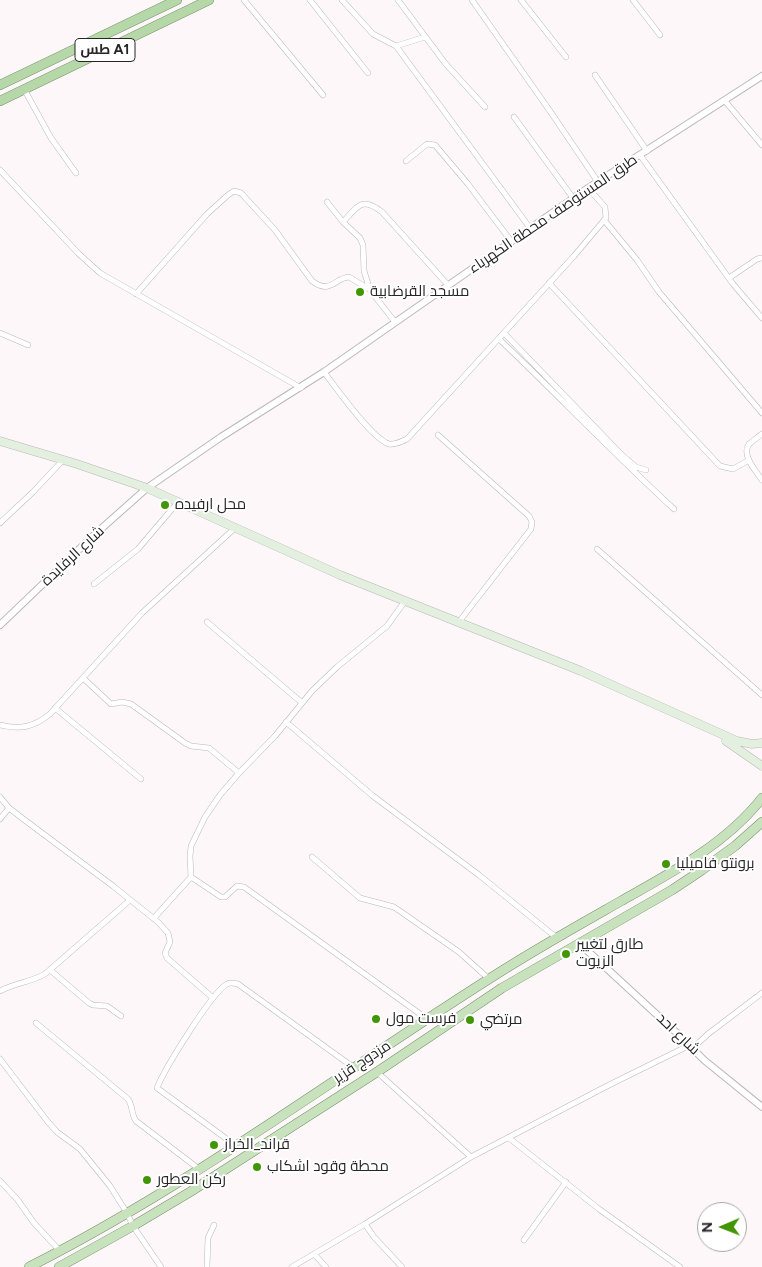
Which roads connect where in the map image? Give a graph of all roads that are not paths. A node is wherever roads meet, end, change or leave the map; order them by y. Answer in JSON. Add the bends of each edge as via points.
{"nodes":[{"id":1,"x":177,"y":0,"type":"edge"},
{"id":2,"x":209,"y":0,"type":"edge"},
{"id":3,"x":244,"y":0,"type":"edge"},
{"id":4,"x":310,"y":0,"type":"edge"},
{"id":5,"x":342,"y":0,"type":"edge"},
{"id":6,"x":398,"y":0,"type":"edge"},
{"id":7,"x":482,"y":0,"type":"edge"},
{"id":8,"x":521,"y":0,"type":"edge"},
{"id":9,"x":633,"y":0,"type":"edge"},
{"id":10,"x":473,"y":2,"type":"edge"},
{"id":11,"x":660,"y":35,"type":"dead end"},
{"id":12,"x":425,"y":37,"type":"junction"},
{"id":13,"x":396,"y":46,"type":"junction"},
{"id":14,"x":566,"y":57,"type":"dead end"},
{"id":15,"x":368,"y":73,"type":"dead end"},
{"id":16,"x":595,"y":75,"type":"dead end"},
{"id":17,"x":762,"y":76,"type":"edge"},
{"id":18,"x":0,"y":85,"type":"edge"},
{"id":19,"x":24,"y":89,"type":"junction"},
{"id":20,"x":323,"y":95,"type":"dead end"},
{"id":21,"x":0,"y":100,"type":"edge"},
{"id":22,"x":725,"y":101,"type":"junction"},
{"id":23,"x":484,"y":107,"type":"dead end"},
{"id":24,"x":514,"y":117,"type":"dead end"},
{"id":25,"x":762,"y":145,"type":"edge"},
{"id":26,"x":647,"y":151,"type":"junction"},
{"id":27,"x":640,"y":155,"type":"junction"},
{"id":28,"x":406,"y":160,"type":"dead end"},
{"id":29,"x":0,"y":170,"type":"edge"},
{"id":30,"x":76,"y":173,"type":"dead end"},
{"id":31,"x":598,"y":182,"type":"junction"},
{"id":32,"x":588,"y":188,"type":"junction"},
{"id":33,"x":573,"y":198,"type":"junction"},
{"id":34,"x":327,"y":202,"type":"dead end"},
{"id":35,"x":604,"y":220,"type":"junction"},
{"id":36,"x":343,"y":222,"type":"junction"},
{"id":37,"x":530,"y":228,"type":"junction"},
{"id":38,"x":511,"y":241,"type":"junction"},
{"id":39,"x":762,"y":258,"type":"edge"},
{"id":40,"x":729,"y":278,"type":"junction"},
{"id":41,"x":549,"y":283,"type":"junction"},
{"id":42,"x":448,"y":285,"type":"junction"},
{"id":43,"x":372,"y":291,"type":"junction"},
{"id":44,"x":136,"y":294,"type":"junction"},
{"id":45,"x":762,"y":318,"type":"edge"},
{"id":46,"x":396,"y":322,"type":"junction"},
{"id":47,"x":0,"y":333,"type":"edge"},
{"id":48,"x":504,"y":334,"type":"junction"},
{"id":49,"x":499,"y":339,"type":"junction"},
{"id":50,"x":28,"y":345,"type":"dead end"},
{"id":51,"x":324,"y":372,"type":"junction"},
{"id":52,"x":301,"y":388,"type":"junction"},
{"id":53,"x":762,"y":413,"type":"edge"},
{"id":54,"x":762,"y":434,"type":"edge"},
{"id":55,"x":438,"y":435,"type":"dead end"},
{"id":56,"x":0,"y":442,"type":"edge"},
{"id":57,"x":63,"y":460,"type":"junction"},
{"id":58,"x":749,"y":460,"type":"junction"},
{"id":59,"x":646,"y":470,"type":"dead end"},
{"id":60,"x":762,"y":480,"type":"edge"},
{"id":61,"x":147,"y":488,"type":"junction"},
{"id":62,"x":178,"y":502,"type":"junction"},
{"id":63,"x":674,"y":509,"type":"dead end"},
{"id":64,"x":0,"y":523,"type":"edge"},
{"id":65,"x":236,"y":527,"type":"junction"},
{"id":66,"x":596,"y":549,"type":"dead end"},
{"id":67,"x":94,"y":584,"type":"dead end"},
{"id":68,"x":405,"y":601,"type":"junction"},
{"id":69,"x":207,"y":622,"type":"dead end"},
{"id":70,"x":458,"y":623,"type":"junction"},
{"id":71,"x":0,"y":624,"type":"edge"},
{"id":72,"x":82,"y":678,"type":"junction"},
{"id":73,"x":762,"y":695,"type":"edge"},
{"id":74,"x":301,"y":702,"type":"junction"},
{"id":75,"x":56,"y":708,"type":"junction"},
{"id":76,"x":286,"y":722,"type":"junction"},
{"id":77,"x":0,"y":725,"type":"edge"},
{"id":78,"x":705,"y":728,"type":"junction"},
{"id":79,"x":762,"y":743,"type":"edge"},
{"id":80,"x":762,"y":766,"type":"edge"},
{"id":81,"x":239,"y":773,"type":"junction"},
{"id":82,"x":141,"y":779,"type":"dead end"},
{"id":83,"x":0,"y":797,"type":"edge"},
{"id":84,"x":762,"y":798,"type":"edge"},
{"id":85,"x":9,"y":808,"type":"junction"},
{"id":86,"x":0,"y":819,"type":"edge"},
{"id":87,"x":762,"y":822,"type":"edge"},
{"id":88,"x":312,"y":857,"type":"dead end"},
{"id":89,"x":191,"y":878,"type":"junction"},
{"id":90,"x":130,"y":900,"type":"junction"},
{"id":91,"x":154,"y":918,"type":"junction"},
{"id":92,"x":557,"y":938,"type":"junction"},
{"id":93,"x":579,"y":943,"type":"junction"},
{"id":94,"x":539,"y":949,"type":"junction"},
{"id":95,"x":546,"y":961,"type":"junction"},
{"id":96,"x":50,"y":970,"type":"junction"},
{"id":97,"x":489,"y":978,"type":"junction"},
{"id":98,"x":0,"y":991,"type":"edge"},
{"id":99,"x":762,"y":993,"type":"edge"},
{"id":100,"x":213,"y":998,"type":"junction"},
{"id":101,"x":121,"y":1016,"type":"dead end"},
{"id":102,"x":427,"y":1019,"type":"junction"},
{"id":103,"x":36,"y":1023,"type":"dead end"},
{"id":104,"x":691,"y":1046,"type":"junction"},
{"id":105,"x":0,"y":1059,"type":"edge"},
{"id":106,"x":353,"y":1067,"type":"junction"},
{"id":107,"x":377,"y":1072,"type":"junction"},
{"id":108,"x":762,"y":1107,"type":"edge"},
{"id":109,"x":509,"y":1138,"type":"junction"},
{"id":110,"x":236,"y":1145,"type":"junction"},
{"id":111,"x":471,"y":1157,"type":"junction"},
{"id":112,"x":199,"y":1169,"type":"junction"},
{"id":113,"x":0,"y":1181,"type":"edge"},
{"id":114,"x":566,"y":1182,"type":"junction"},
{"id":115,"x":127,"y":1214,"type":"junction"},
{"id":116,"x":365,"y":1224,"type":"junction"},
{"id":117,"x":214,"y":1225,"type":"dead end"},
{"id":118,"x":133,"y":1226,"type":"junction"},
{"id":119,"x":524,"y":1240,"type":"dead end"},
{"id":120,"x":60,"y":1251,"type":"junction"},
{"id":121,"x":314,"y":1254,"type":"junction"},
{"id":122,"x":63,"y":1266,"type":"edge"},
{"id":123,"x":29,"y":1267,"type":"edge"},
{"id":124,"x":161,"y":1267,"type":"edge"},
{"id":125,"x":207,"y":1267,"type":"edge"},
{"id":126,"x":292,"y":1267,"type":"edge"},
{"id":127,"x":326,"y":1267,"type":"edge"},
{"id":128,"x":402,"y":1267,"type":"edge"},
{"id":129,"x":680,"y":1267,"type":"edge"}],
"edges":[{"from":1,"to":18,"type":"highway","number":"طس A1"},
{"from":2,"to":19,"type":"highway","number":"طس A1"},
{"from":3,"to":20,"type":"street"},
{"from":4,"to":15,"type":"street"},
{"from":5,"to":13,"type":"street","via":[[373,34]]},
{"from":6,"to":12,"type":"street"},
{"from":7,"to":10,"type":"street"},
{"from":8,"to":14,"type":"street"},
{"from":9,"to":11,"type":"street"},
{"from":10,"to":31,"type":"street"},
{"from":12,"to":13,"type":"street"},
{"from":12,"to":23,"type":"street"},
{"from":13,"to":37,"type":"street"},
{"from":16,"to":26,"type":"street"},
{"from":17,"to":22,"type":"street","name":"طرق المستوصف محطة الكهرباء"},
{"from":19,"to":21,"type":"highway","number":"طس A1"},
{"from":19,"to":30,"type":"street","via":[[51,138]]},
{"from":22,"to":25,"type":"street"},
{"from":22,"to":26,"type":"street","name":"طرق المستوصف محطة الكهرباء"},
{"from":24,"to":33,"type":"street"},
{"from":26,"to":27,"type":"street","name":"طرق المستوصف محطة الكهرباء"},
{"from":27,"to":31,"type":"street","name":"طرق المستوصف محطة الكهرباء"},
{"from":27,"to":40,"type":"street"},
{"from":28,"to":38,"type":"street","via":[[427,144],[434,145]]},
{"from":29,"to":44,"type":"street","via":[[90,265]]},
{"from":31,"to":32,"type":"street","name":"طرق المستوصف محطة الكهرباء"},
{"from":32,"to":33,"type":"street","name":"طرق المستوصف محطة الكهرباء"},
{"from":32,"to":35,"type":"street","via":[[605,207]]},
{"from":33,"to":37,"type":"street","name":"طرق المستوصف محطة الكهرباء"},
{"from":34,"to":36,"type":"street"},
{"from":35,"to":41,"type":"street"},
{"from":35,"to":53,"type":"street","via":[[659,292]]},
{"from":36,"to":42,"type":"street","via":[[360,205],[374,205]]},
{"from":36,"to":43,"type":"street","via":[[363,245],[364,271]]},
{"from":37,"to":38,"type":"street","name":"طرق المستوصف محطة الكهرباء"},
{"from":38,"to":42,"type":"street","name":"طرق المستوصف محطة الكهرباء"},
{"from":39,"to":40,"type":"street"},
{"from":40,"to":45,"type":"street"},
{"from":41,"to":48,"type":"street"},
{"from":41,"to":58,"type":"street","via":[[720,466],[733,469]]},
{"from":42,"to":46,"type":"street","name":"طرق المستوصف محطة الكهرباء"},
{"from":43,"to":44,"type":"street","via":[[349,277],[324,287],[312,282],[275,230],[241,193],[234,191],[207,214]]},
{"from":43,"to":46,"type":"street"},
{"from":44,"to":52,"type":"street"},
{"from":46,"to":51,"type":"street","name":"طرق المستوصف محطة الكهرباء"},
{"from":47,"to":50,"type":"street"},
{"from":48,"to":49,"type":"street"},
{"from":48,"to":59,"type":"street","via":[[622,455],[636,467]]},
{"from":49,"to":51,"type":"street","via":[[419,427],[397,444],[383,441],[376,435]]},
{"from":49,"to":63,"type":"street","via":[[624,464]]},
{"from":51,"to":52,"type":"street","name":"طرق المستوصف محطة الكهرباء"},
{"from":52,"to":61,"type":"street","name":"طرق المستوصف محطة الكهرباء"},
{"from":54,"to":58,"type":"street","via":[[748,445]]},
{"from":55,"to":70,"type":"street","via":[[532,522],[531,530]]},
{"from":56,"to":57,"type":"main road"},
{"from":57,"to":61,"type":"main road"},
{"from":57,"to":64,"type":"street"},
{"from":58,"to":60,"type":"street"},
{"from":61,"to":62,"type":"main road"},
{"from":61,"to":71,"type":"street","name":"شارع الرفايدة"},
{"from":62,"to":65,"type":"main road"},
{"from":62,"to":67,"type":"street","via":[[138,549]]},
{"from":65,"to":68,"type":"main road"},
{"from":65,"to":72,"type":"street","via":[[142,613]]},
{"from":66,"to":73,"type":"street"},
{"from":68,"to":70,"type":"main road"},
{"from":68,"to":74,"type":"street","via":[[387,626]]},
{"from":69,"to":74,"type":"street"},
{"from":70,"to":78,"type":"main road","via":[[581,671]]},
{"from":72,"to":75,"type":"street"},
{"from":72,"to":81,"type":"street","via":[[111,704],[131,704],[185,743],[209,748]]},
{"from":74,"to":76,"type":"street"},
{"from":75,"to":77,"type":"street","via":[[32,726]]},
{"from":75,"to":82,"type":"street"},
{"from":76,"to":81,"type":"street"},
{"from":76,"to":92,"type":"street","via":[[374,796]]},
{"from":78,"to":79,"type":"main road","via":[[737,741]]},
{"from":78,"to":80,"type":"main road"},
{"from":81,"to":89,"type":"street","via":[[196,834],[190,856]]},
{"from":83,"to":85,"type":"street"},
{"from":84,"to":92,"type":"main road","name":"مزدوج قزير","via":[[739,823],[695,857]]},
{"from":85,"to":86,"type":"street"},
{"from":85,"to":90,"type":"street"},
{"from":87,"to":93,"type":"main road","name":"مزدوج قزير","via":[[702,870]]},
{"from":88,"to":97,"type":"street","via":[[360,898],[394,907],[459,952]]},
{"from":89,"to":91,"type":"street"},
{"from":89,"to":102,"type":"street","via":[[221,898],[237,886],[244,888]]},
{"from":90,"to":91,"type":"street"},
{"from":90,"to":96,"type":"street"},
{"from":91,"to":100,"type":"street","via":[[168,933],[167,958]]},
{"from":92,"to":94,"type":"main road","name":"مزدوج قزير"},
{"from":93,"to":95,"type":"main road","name":"مزدوج قزير"},
{"from":93,"to":104,"type":"street","name":"شارع احد"},
{"from":94,"to":95,"type":"main road"},
{"from":94,"to":97,"type":"main road","name":"مزدوج قزير"},
{"from":95,"to":107,"type":"main road","name":"مزدوج قزير"},
{"from":96,"to":98,"type":"street","via":[[36,979]]},
{"from":96,"to":101,"type":"street","via":[[93,1005],[107,1006]]},
{"from":97,"to":102,"type":"main road","name":"مزدوج قزير"},
{"from":99,"to":104,"type":"street"},
{"from":100,"to":106,"type":"street","via":[[226,984],[238,984]]},
{"from":100,"to":110,"type":"street","via":[[157,1088]]},
{"from":102,"to":106,"type":"main road","name":"مزدوج قزير"},
{"from":103,"to":112,"type":"street","via":[[128,1099],[136,1121]]},
{"from":104,"to":108,"type":"street","name":"شارع احد"},
{"from":104,"to":109,"type":"street"},
{"from":105,"to":115,"type":"street","via":[[48,1122],[80,1149],[110,1186]]},
{"from":106,"to":110,"type":"main road","name":"مزدوج قزير"},
{"from":107,"to":111,"type":"street"},
{"from":107,"to":118,"type":"main road","name":"مزدوج قزير"},
{"from":109,"to":111,"type":"street"},
{"from":109,"to":114,"type":"street"},
{"from":110,"to":112,"type":"main road","name":"مزدوج قزير"},
{"from":111,"to":116,"type":"street"},
{"from":112,"to":115,"type":"main road","name":"مزدوج قزير"},
{"from":113,"to":120,"type":"street"},
{"from":114,"to":119,"type":"street"},
{"from":114,"to":129,"type":"street"},
{"from":115,"to":118,"type":"street"},
{"from":115,"to":120,"type":"main road","name":"مزدوج قزير"},
{"from":116,"to":121,"type":"street"},
{"from":116,"to":128,"type":"street"},
{"from":117,"to":125,"type":"street","via":[[208,1238]]},
{"from":118,"to":122,"type":"main road","name":"مزدوج قزير"},
{"from":118,"to":124,"type":"street"},
{"from":120,"to":123,"type":"main road","name":"مزدوج قزير"},
{"from":121,"to":126,"type":"street"},
{"from":121,"to":127,"type":"street"}]}
